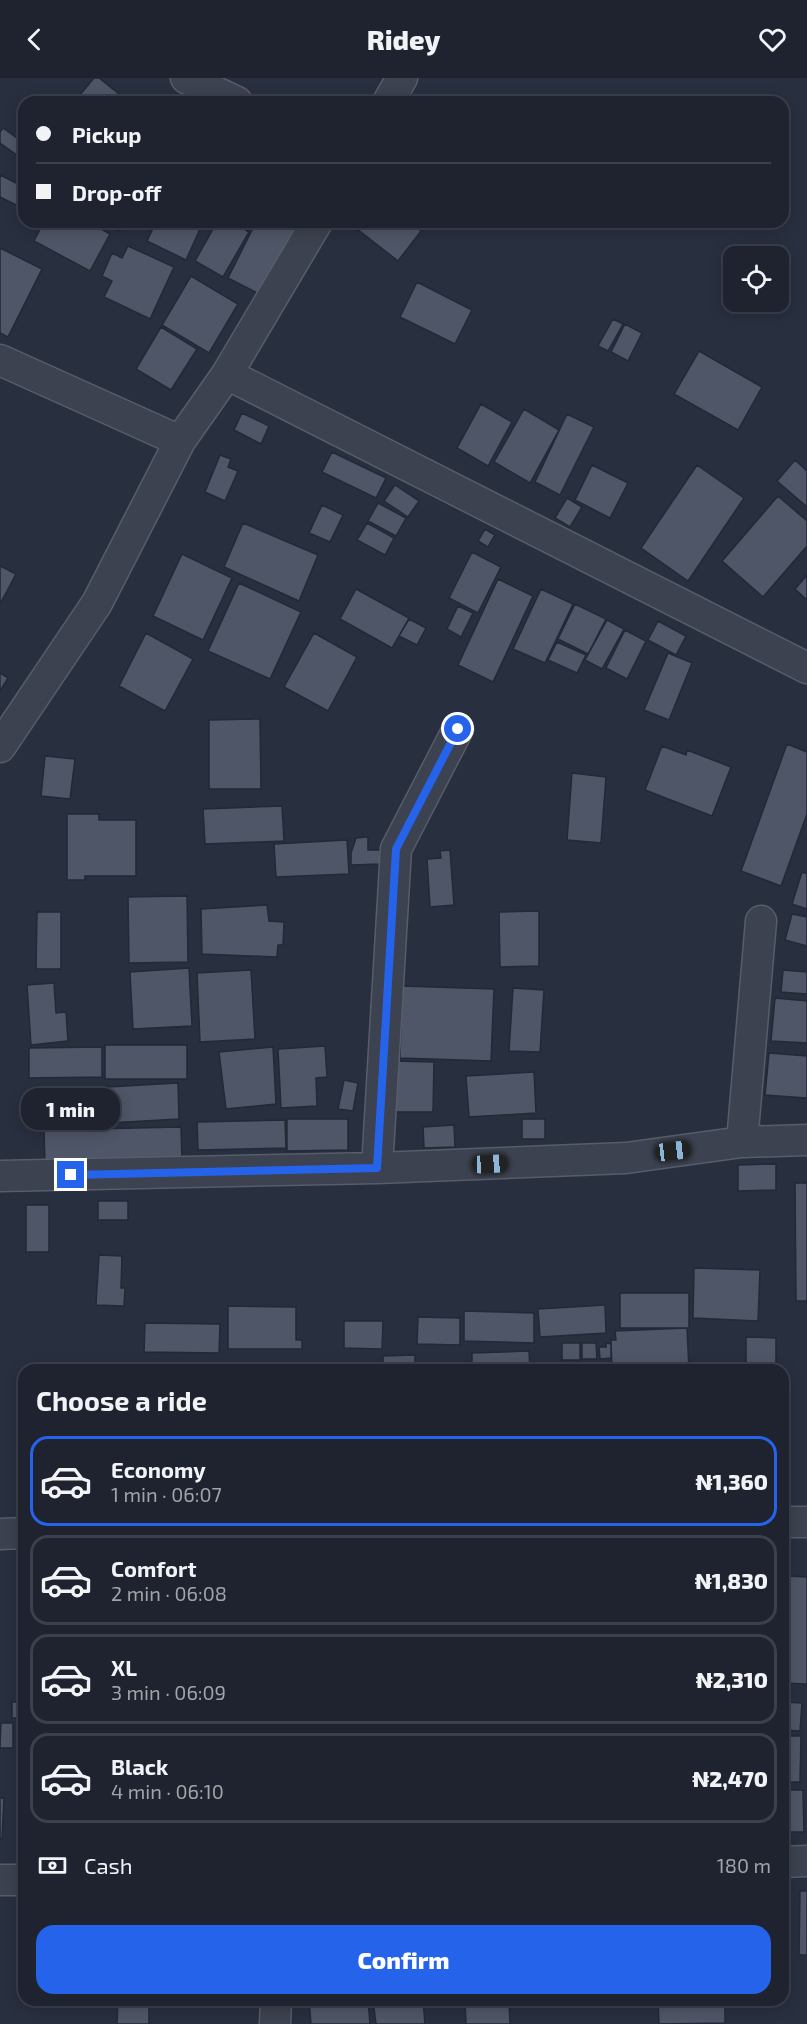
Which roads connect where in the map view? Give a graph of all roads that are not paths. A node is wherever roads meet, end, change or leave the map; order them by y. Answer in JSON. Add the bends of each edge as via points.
{"nodes":[{"id":1,"x":186,"y":78,"type":"edge"},
{"id":2,"x":402,"y":78,"type":"edge"},
{"id":3,"x":224,"y":96,"type":"edge"},
{"id":4,"x":392,"y":96,"type":"edge"},
{"id":5,"x":313,"y":228,"type":"edge"},
{"id":6,"x":0,"y":360,"type":"edge"},
{"id":7,"x":227,"y":374,"type":"junction"},
{"id":8,"x":180,"y":441,"type":"junction"},
{"id":9,"x":807,"y":668,"type":"edge"},
{"id":10,"x":458,"y":729,"type":"dead end"},
{"id":11,"x":0,"y":747,"type":"edge"},
{"id":12,"x":761,"y":921,"type":"dead end"},
{"id":13,"x":807,"y":1140,"type":"edge"},
{"id":14,"x":742,"y":1142,"type":"junction"},
{"id":15,"x":377,"y":1168,"type":"junction"},
{"id":16,"x":0,"y":1176,"type":"edge"},
{"id":17,"x":789,"y":1522,"type":"edge"},
{"id":18,"x":807,"y":1522,"type":"edge"},
{"id":19,"x":18,"y":1533,"type":"edge"},
{"id":20,"x":0,"y":1534,"type":"edge"},
{"id":21,"x":807,"y":1860,"type":"edge"},
{"id":22,"x":789,"y":1862,"type":"edge"},
{"id":23,"x":0,"y":1880,"type":"edge"},
{"id":24,"x":18,"y":1880,"type":"edge"},
{"id":25,"x":276,"y":2006,"type":"edge"},
{"id":26,"x":275,"y":2024,"type":"edge"}],
"edges":[{"from":1,"to":3,"type":"street"},
{"from":2,"to":4,"type":"street"},
{"from":5,"to":7,"type":"street"},
{"from":6,"to":8,"type":"street"},
{"from":7,"to":8,"type":"street"},
{"from":7,"to":9,"type":"street"},
{"from":8,"to":11,"type":"street","via":[[97,603]]},
{"from":10,"to":15,"type":"street","via":[[396,849]]},
{"from":12,"to":14,"type":"street"},
{"from":13,"to":14,"type":"street"},
{"from":14,"to":15,"type":"street","via":[[626,1158]]},
{"from":15,"to":16,"type":"street"},
{"from":17,"to":18,"type":"street"},
{"from":19,"to":20,"type":"street"},
{"from":21,"to":22,"type":"street"},
{"from":23,"to":24,"type":"street"},
{"from":25,"to":26,"type":"street"}]}
